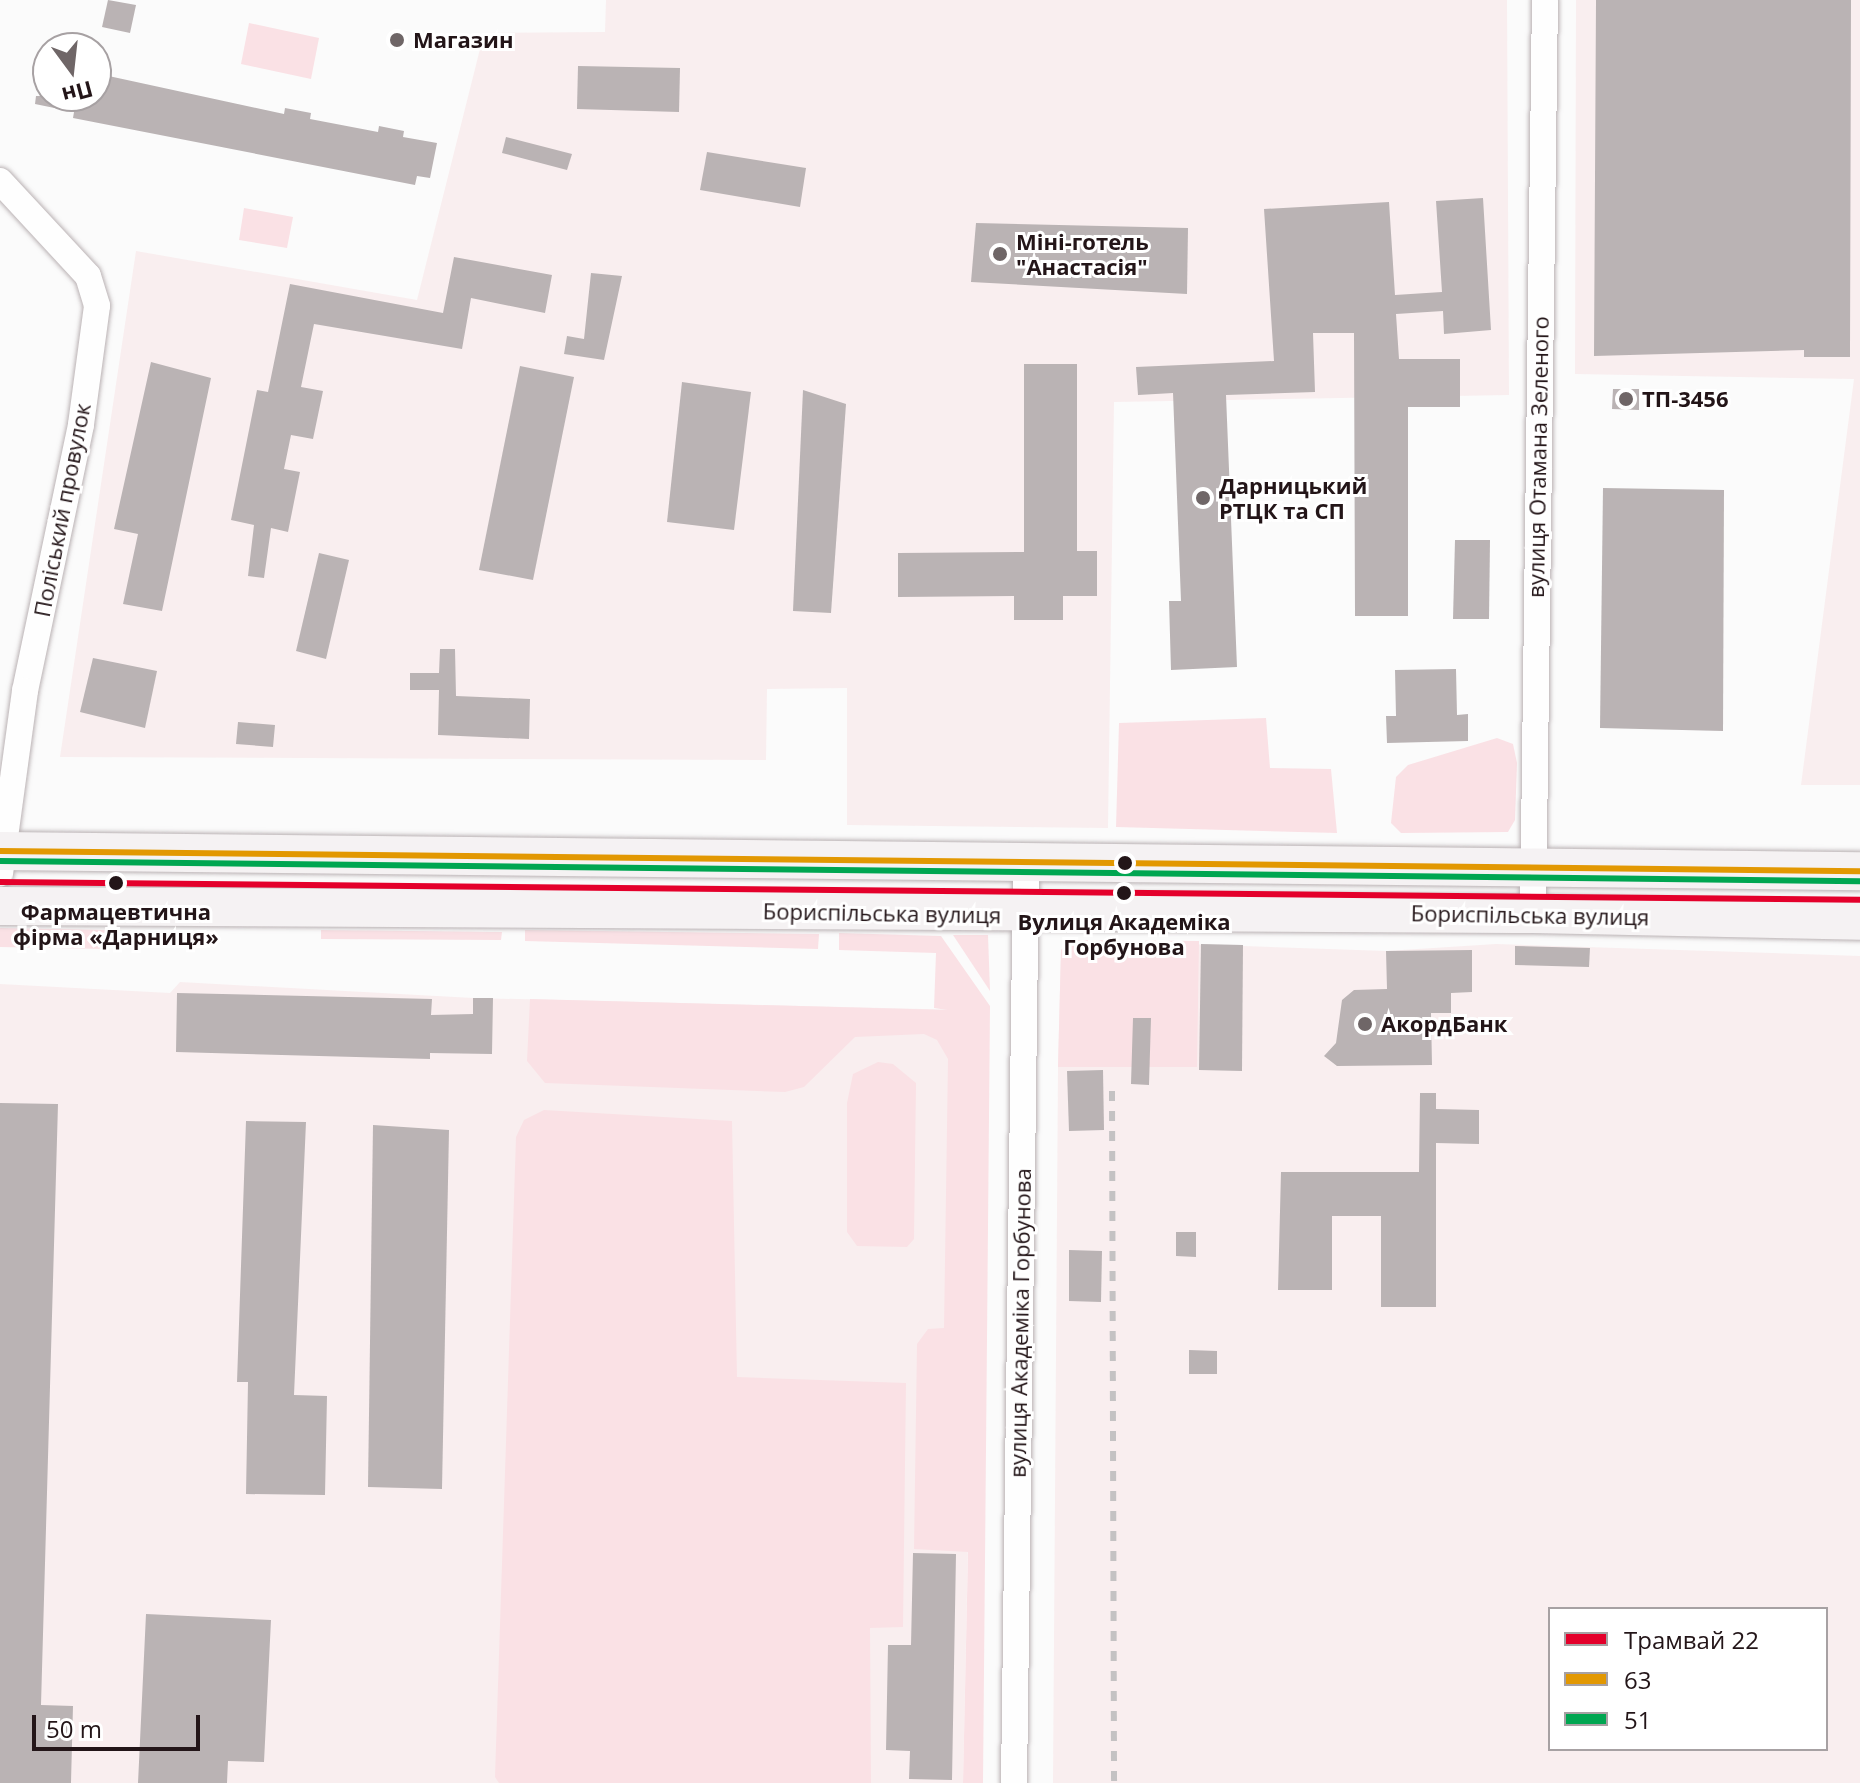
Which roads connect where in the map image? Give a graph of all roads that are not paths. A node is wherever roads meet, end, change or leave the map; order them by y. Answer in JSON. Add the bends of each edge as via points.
{"nodes":[{"id":1,"x":1545,"y":0,"type":"edge"},
{"id":2,"x":0,"y":181,"type":"edge"},
{"id":3,"x":1,"y":858,"type":"edge"},
{"id":4,"x":1026,"y":863,"type":"junction"},
{"id":5,"x":1533,"y":870,"type":"junction"},
{"id":6,"x":1860,"y":871,"type":"edge"},
{"id":7,"x":0,"y":906,"type":"edge"},
{"id":8,"x":1533,"y":914,"type":"junction"},
{"id":9,"x":1025,"y":915,"type":"junction"},
{"id":10,"x":1860,"y":921,"type":"edge"},
{"id":11,"x":1014,"y":1783,"type":"edge"}],
"edges":[{"from":1,"to":5,"type":"street","name":"вулиця Отамана Зеленого"},
{"from":2,"to":3,"type":"street","name":"Поліський провулок","via":[[88,276],[97,306],[81,425],[22,706]]},
{"from":3,"to":4,"type":"main road","name":"Бориспільська вулиця"},
{"from":4,"to":5,"type":"main road","name":"Бориспільська вулиця"},
{"from":4,"to":9,"type":"street","name":"вулиця Академіка Горбунова"},
{"from":5,"to":6,"type":"main road","name":"Бориспільська вулиця"},
{"from":5,"to":8,"type":"street","name":"вулиця Отамана Зеленого"},
{"from":7,"to":9,"type":"main road","name":"Бориспільська вулиця"},
{"from":8,"to":9,"type":"main road","name":"Бориспільська вулиця"},
{"from":8,"to":10,"type":"main road","name":"Бориспільська вулиця"},
{"from":9,"to":11,"type":"street","name":"вулиця Академіка Горбунова"}]}
